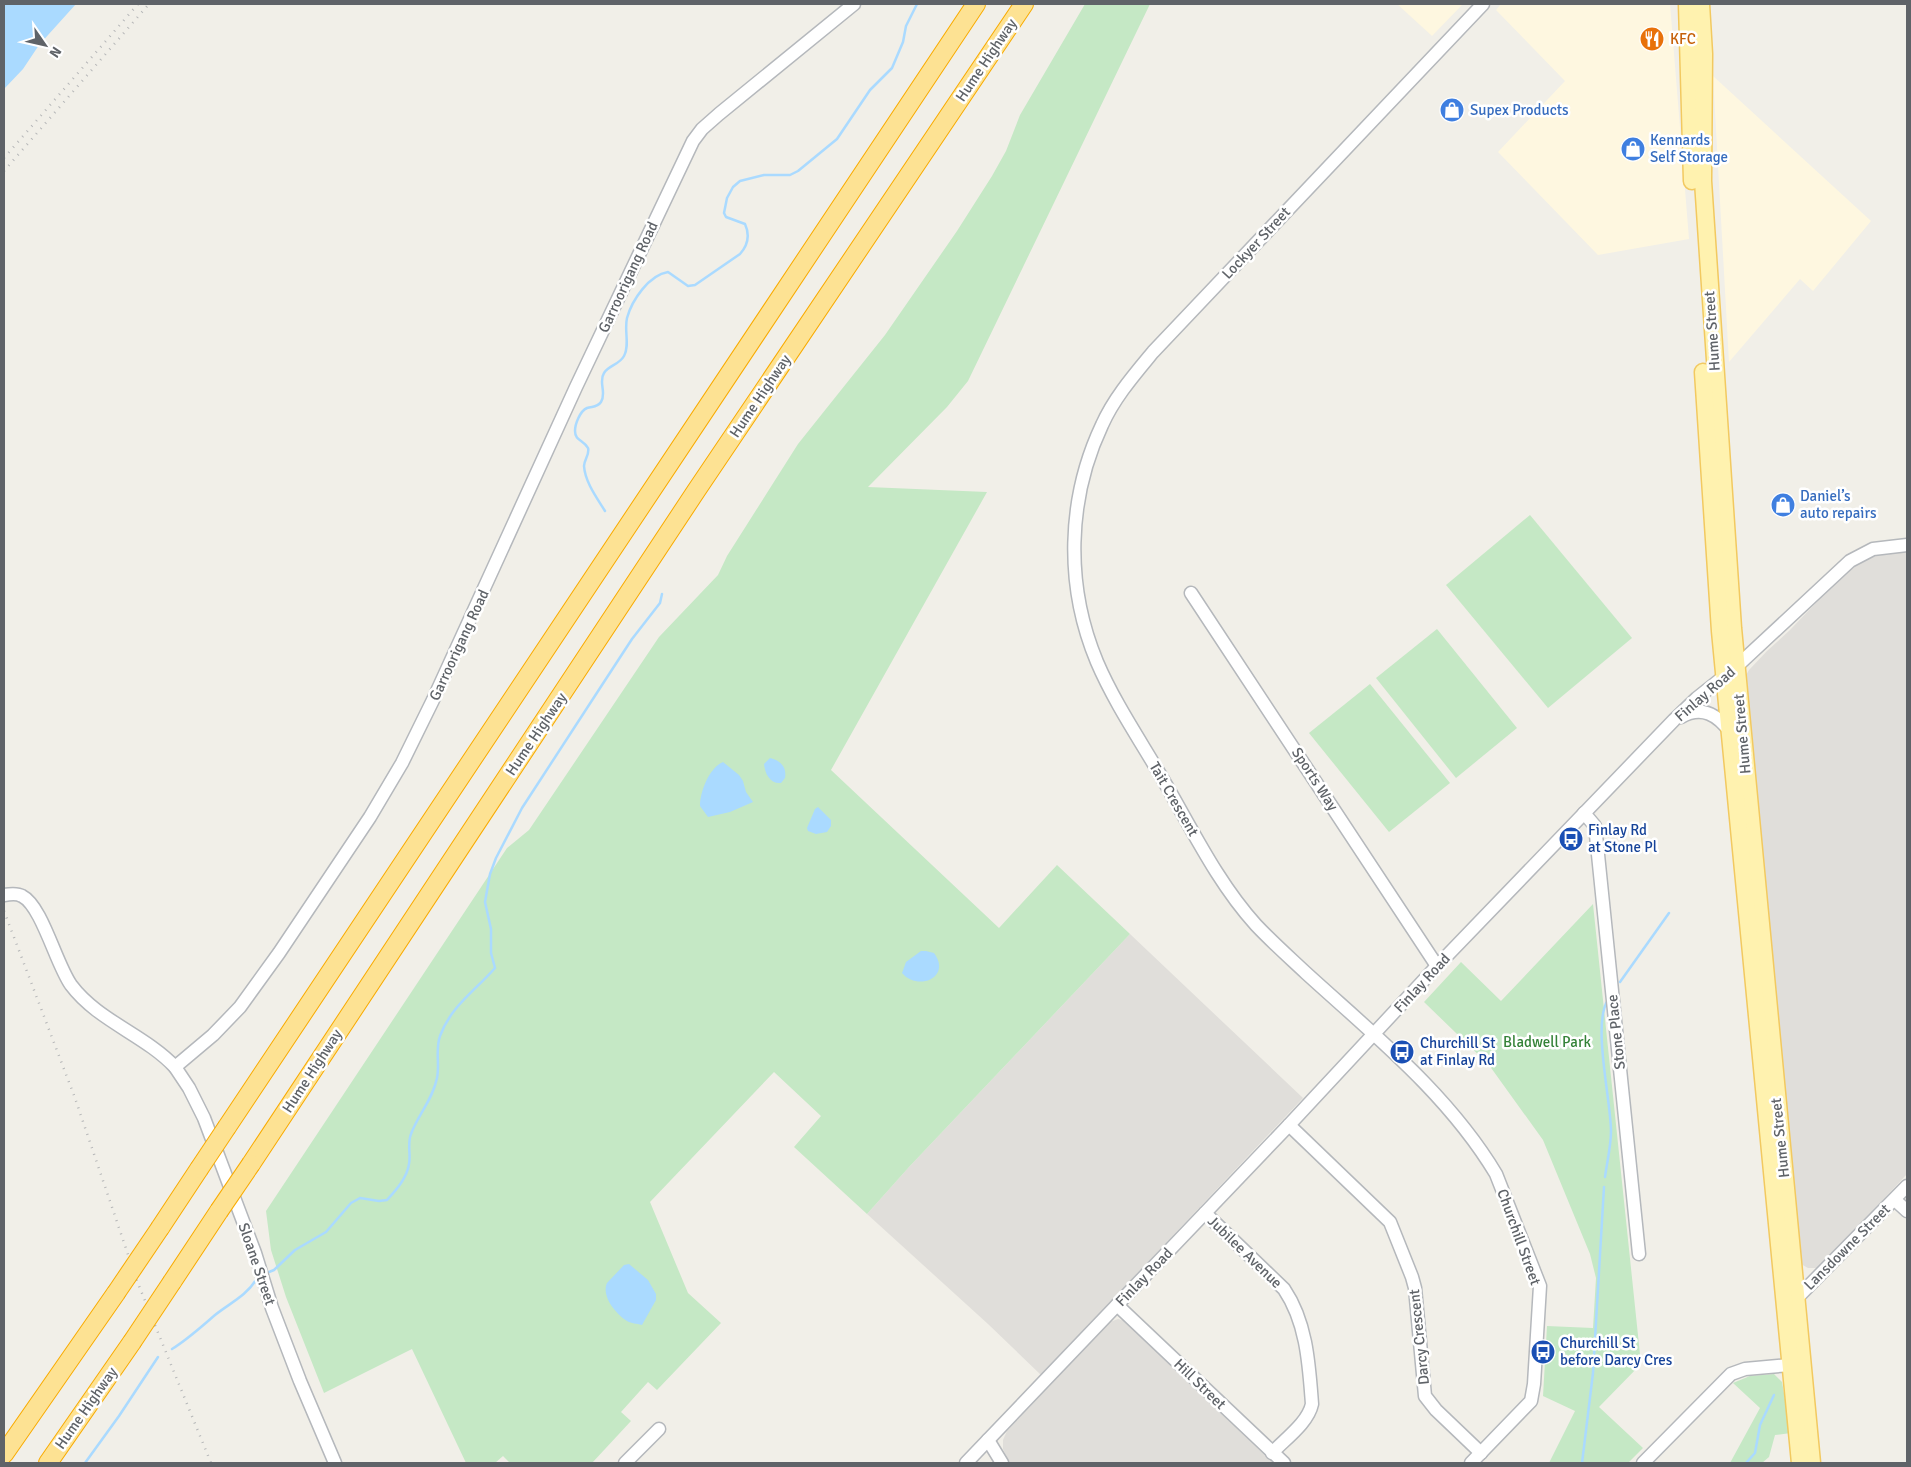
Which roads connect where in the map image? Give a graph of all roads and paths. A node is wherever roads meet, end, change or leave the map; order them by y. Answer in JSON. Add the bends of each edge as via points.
{"nodes":[{"id":1,"x":854,"y":4,"type":"edge"},
{"id":2,"x":976,"y":4,"type":"edge"},
{"id":3,"x":1024,"y":4,"type":"edge"},
{"id":4,"x":1483,"y":4,"type":"edge"},
{"id":5,"x":1687,"y":4,"type":"edge"},
{"id":6,"x":1701,"y":4,"type":"edge"},
{"id":7,"x":1076,"y":512,"type":"joint"},
{"id":8,"x":1907,"y":545,"type":"edge"},
{"id":9,"x":1191,"y":593,"type":"dead end"},
{"id":10,"x":1730,"y":672,"type":"junction"},
{"id":11,"x":1674,"y":720,"type":"junction"},
{"id":12,"x":1730,"y":733,"type":"junction"},
{"id":13,"x":1584,"y":814,"type":"junction"},
{"id":14,"x":4,"y":895,"type":"edge"},
{"id":15,"x":1438,"y":966,"type":"junction"},
{"id":16,"x":1373,"y":1034,"type":"junction"},
{"id":17,"x":175,"y":1067,"type":"junction"},
{"id":18,"x":1289,"y":1125,"type":"junction"},
{"id":19,"x":1907,"y":1186,"type":"edge"},
{"id":20,"x":1895,"y":1200,"type":"junction"},
{"id":21,"x":1907,"y":1212,"type":"edge"},
{"id":22,"x":1205,"y":1213,"type":"junction"},
{"id":23,"x":1639,"y":1254,"type":"dead end"},
{"id":24,"x":1790,"y":1300,"type":"junction"},
{"id":25,"x":1117,"y":1305,"type":"junction"},
{"id":26,"x":1790,"y":1365,"type":"junction"},
{"id":27,"x":659,"y":1428,"type":"dead end"},
{"id":28,"x":988,"y":1440,"type":"junction"},
{"id":29,"x":1272,"y":1453,"type":"junction"},
{"id":30,"x":1481,"y":1453,"type":"junction"},
{"id":31,"x":4,"y":1454,"type":"edge"},
{"id":32,"x":48,"y":1463,"type":"edge"},
{"id":33,"x":335,"y":1463,"type":"edge"},
{"id":34,"x":625,"y":1463,"type":"edge"},
{"id":35,"x":966,"y":1463,"type":"edge"},
{"id":36,"x":1002,"y":1463,"type":"edge"},
{"id":37,"x":1284,"y":1463,"type":"edge"},
{"id":38,"x":1471,"y":1463,"type":"edge"},
{"id":39,"x":1643,"y":1463,"type":"edge"},
{"id":40,"x":1800,"y":1463,"type":"edge"},
{"id":41,"x":1812,"y":1463,"type":"edge"}],
"edges":[{"from":1,"to":17,"type":"street","name":"Garroorigang Road","via":[[710,121],[692,141],[402,763],[370,818],[240,1007]]},
{"from":2,"to":31,"type":"highway","bridge":true,"via":[[228,1127]]},
{"from":3,"to":32,"type":"highway","name":"Hume Highway","bridge":true,"via":[[132,1342]]},
{"from":4,"to":7,"type":"street","name":"Lockyer Street","via":[[1133,376],[1102,424],[1083,477]]},
{"from":5,"to":10,"type":"main road","name":"Hume Street","via":[[1693,189],[1718,602]]},
{"from":6,"to":10,"type":"main road","name":"Hume Street","via":[[1703,181]]},
{"from":7,"to":16,"type":"street","name":"Tait Crescent","via":[[1074,545],[1081,610],[1097,662],[1117,702],[1238,903],[1278,946]]},
{"from":8,"to":10,"type":"street","name":"Finlay Road","via":[[1873,549],[1850,561]]},
{"from":9,"to":15,"type":"street","name":"Sports Way"},
{"from":10,"to":11,"type":"street","name":"Finlay Road"},
{"from":10,"to":12,"type":"main road","name":"Hume Street"},
{"from":10,"to":24,"type":"main road","name":"Hume Street"},
{"from":11,"to":12,"type":"street","via":[[1693,712],[1709,713],[1724,723]]},
{"from":11,"to":13,"type":"street","name":"Finlay Road"},
{"from":12,"to":24,"type":"main road","name":"Hume Street"},
{"from":13,"to":15,"type":"street","name":"Finlay Road"},
{"from":13,"to":23,"type":"street","name":"Stone Place","via":[[1595,826]]},
{"from":14,"to":17,"type":"street","via":[[22,895],[35,908],[63,972],[82,998],[152,1046]]},
{"from":15,"to":16,"type":"street","name":"Finlay Road"},
{"from":16,"to":18,"type":"street","name":"Finlay Road"},
{"from":16,"to":30,"type":"street","name":"Churchill Street","via":[[1444,1103],[1487,1160],[1496,1174],[1540,1286],[1533,1394],[1525,1408]]},
{"from":17,"to":33,"type":"street","name":"Sloane Street","via":[[204,1118],[300,1381]]},
{"from":18,"to":22,"type":"street","name":"Finlay Road"},
{"from":18,"to":30,"type":"street","name":"Darcy Crescent","via":[[1390,1222],[1415,1288],[1426,1396],[1436,1410]]},
{"from":19,"to":20,"type":"street","name":"Lansdowne Street"},
{"from":20,"to":21,"type":"street"},
{"from":20,"to":24,"type":"street","name":"Lansdowne Street"},
{"from":22,"to":25,"type":"street","name":"Finlay Road"},
{"from":22,"to":29,"type":"street","name":"Jubilee Avenue","via":[[1289,1295],[1305,1337],[1312,1404],[1310,1411]]},
{"from":24,"to":26,"type":"main road","name":"Hume Street"},
{"from":24,"to":41,"type":"main road","name":"Hume Street"},
{"from":25,"to":28,"type":"street","name":"Finlay Road"},
{"from":25,"to":29,"type":"street","name":"Hill Street"},
{"from":26,"to":39,"type":"street","via":[[1745,1369],[1731,1374]]},
{"from":26,"to":40,"type":"main road","name":"Hume Street"},
{"from":27,"to":34,"type":"street"},
{"from":28,"to":35,"type":"street","name":"Finlay Road"},
{"from":28,"to":36,"type":"street"},
{"from":29,"to":37,"type":"street","name":"Hill Street"},
{"from":30,"to":38,"type":"street","name":"Churchill Street"}]}
